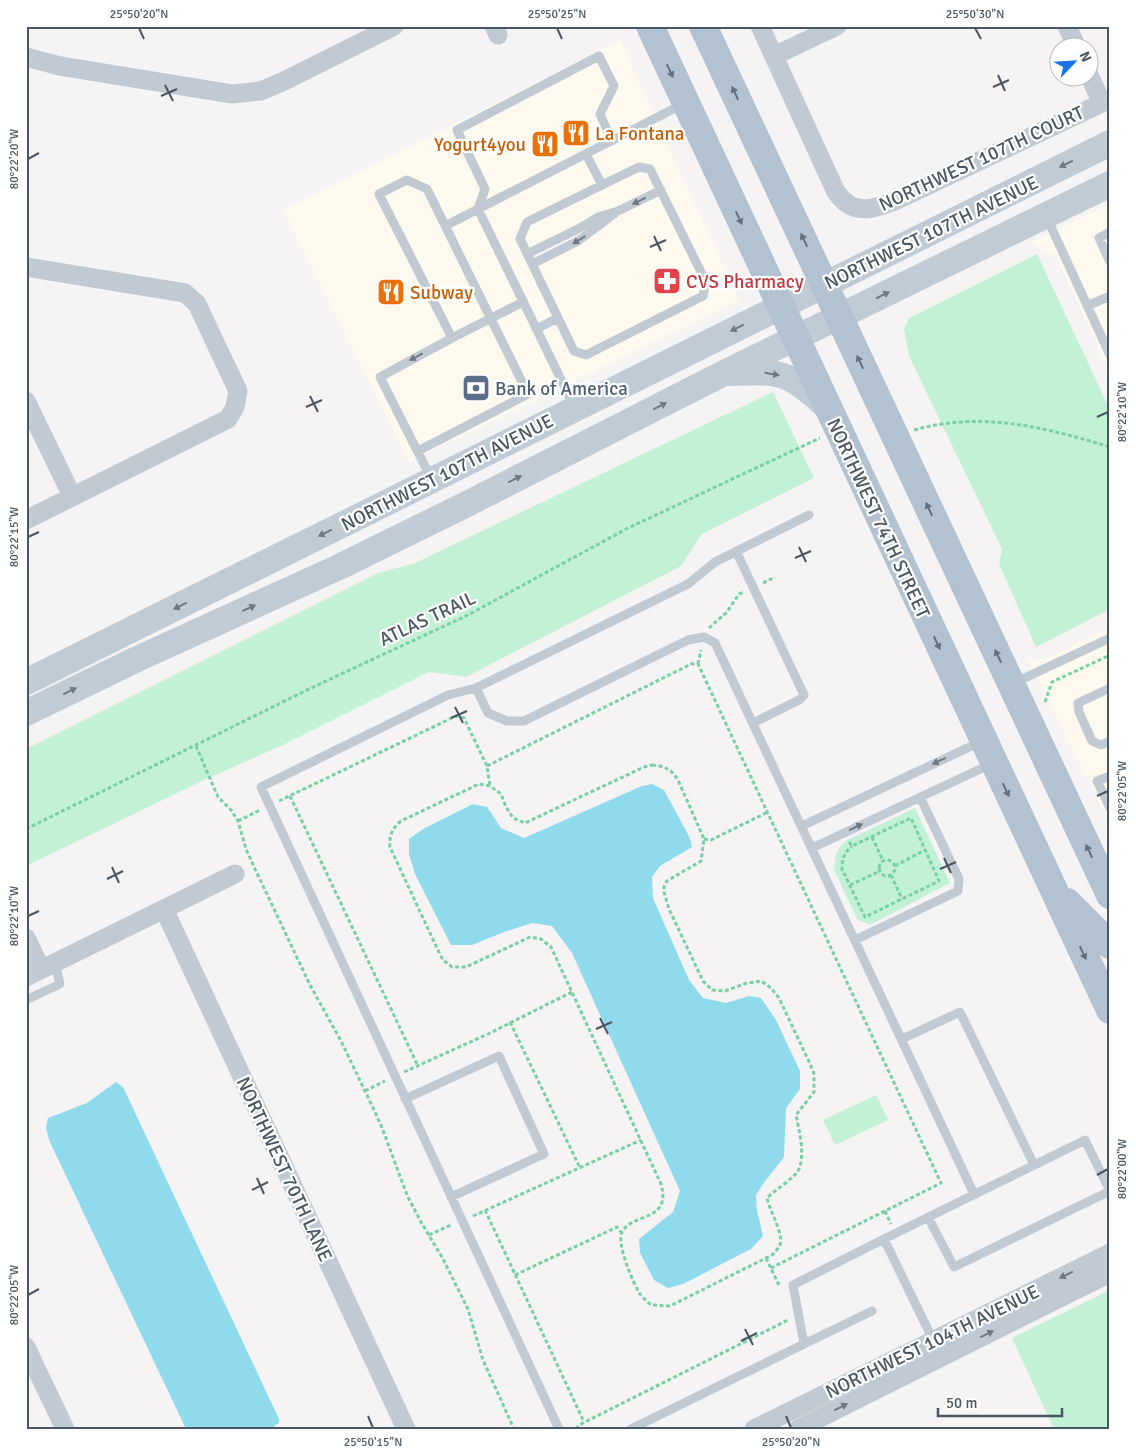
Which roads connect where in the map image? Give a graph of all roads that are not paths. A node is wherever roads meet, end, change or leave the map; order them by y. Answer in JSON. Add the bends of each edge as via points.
{"nodes":[{"id":1,"x":394,"y":26,"type":"edge"},
{"id":2,"x":650,"y":26,"type":"edge"},
{"id":3,"x":703,"y":26,"type":"edge"},
{"id":4,"x":760,"y":26,"type":"edge"},
{"id":5,"x":837,"y":26,"type":"edge"},
{"id":6,"x":1067,"y":26,"type":"edge"},
{"id":7,"x":1072,"y":38,"type":"edge"},
{"id":8,"x":774,"y":56,"type":"junction"},
{"id":9,"x":26,"y":57,"type":"edge"},
{"id":10,"x":1095,"y":88,"type":"edge"},
{"id":11,"x":685,"y":104,"type":"junction"},
{"id":12,"x":612,"y":141,"type":"junction"},
{"id":13,"x":1110,"y":142,"type":"edge"},
{"id":14,"x":586,"y":154,"type":"junction"},
{"id":15,"x":1110,"y":184,"type":"edge"},
{"id":16,"x":602,"y":185,"type":"junction"},
{"id":17,"x":661,"y":190,"type":"junction"},
{"id":18,"x":478,"y":209,"type":"junction"},
{"id":19,"x":618,"y":211,"type":"junction"},
{"id":20,"x":1046,"y":216,"type":"junction"},
{"id":21,"x":445,"y":226,"type":"junction"},
{"id":22,"x":1110,"y":232,"type":"edge"},
{"id":23,"x":527,"y":254,"type":"junction"},
{"id":24,"x":1110,"y":262,"type":"edge"},
{"id":25,"x":532,"y":264,"type":"junction"},
{"id":26,"x":26,"y":267,"type":"edge"},
{"id":27,"x":824,"y":284,"type":"junction"},
{"id":28,"x":1110,"y":296,"type":"edge"},
{"id":29,"x":523,"y":302,"type":"junction"},
{"id":30,"x":780,"y":306,"type":"junction"},
{"id":31,"x":1087,"y":306,"type":"junction"},
{"id":32,"x":839,"y":317,"type":"junction"},
{"id":33,"x":491,"y":318,"type":"junction"},
{"id":34,"x":558,"y":318,"type":"junction"},
{"id":35,"x":536,"y":329,"type":"junction"},
{"id":36,"x":452,"y":338,"type":"junction"},
{"id":37,"x":795,"y":338,"type":"junction"},
{"id":38,"x":1110,"y":355,"type":"edge"},
{"id":39,"x":724,"y":373,"type":"junction"},
{"id":40,"x":26,"y":401,"type":"edge"},
{"id":41,"x":575,"y":408,"type":"junction"},
{"id":42,"x":833,"y":419,"type":"junction"},
{"id":43,"x":418,"y":451,"type":"junction"},
{"id":44,"x":432,"y":480,"type":"junction"},
{"id":45,"x":72,"y":496,"type":"junction"},
{"id":46,"x":809,"y":515,"type":"dead end"},
{"id":47,"x":26,"y":520,"type":"edge"},
{"id":48,"x":736,"y":551,"type":"junction"},
{"id":49,"x":1110,"y":638,"type":"edge"},
{"id":50,"x":26,"y":682,"type":"edge"},
{"id":51,"x":1012,"y":684,"type":"junction"},
{"id":52,"x":476,"y":688,"type":"junction"},
{"id":53,"x":1110,"y":688,"type":"edge"},
{"id":54,"x":26,"y":713,"type":"edge"},
{"id":55,"x":753,"y":723,"type":"junction"},
{"id":56,"x":1110,"y":741,"type":"edge"},
{"id":57,"x":988,"y":752,"type":"junction"},
{"id":58,"x":1110,"y":776,"type":"edge"},
{"id":59,"x":920,"y":797,"type":"junction"},
{"id":60,"x":1110,"y":808,"type":"edge"},
{"id":61,"x":802,"y":826,"type":"junction"},
{"id":62,"x":812,"y":848,"type":"junction"},
{"id":63,"x":235,"y":874,"type":"dead end"},
{"id":64,"x":1054,"y":889,"type":"junction"},
{"id":65,"x":1110,"y":895,"type":"edge"},
{"id":66,"x":164,"y":909,"type":"junction"},
{"id":67,"x":26,"y":938,"type":"edge"},
{"id":68,"x":855,"y":940,"type":"junction"},
{"id":69,"x":1110,"y":945,"type":"edge"},
{"id":70,"x":41,"y":969,"type":"edge"},
{"id":71,"x":26,"y":1000,"type":"edge"},
{"id":72,"x":1110,"y":1010,"type":"edge"},
{"id":73,"x":902,"y":1039,"type":"junction"},
{"id":74,"x":405,"y":1098,"type":"junction"},
{"id":75,"x":1034,"y":1165,"type":"junction"},
{"id":76,"x":974,"y":1194,"type":"junction"},
{"id":77,"x":451,"y":1197,"type":"junction"},
{"id":78,"x":928,"y":1217,"type":"junction"},
{"id":79,"x":884,"y":1239,"type":"junction"},
{"id":80,"x":1110,"y":1253,"type":"edge"},
{"id":81,"x":1110,"y":1273,"type":"edge"},
{"id":82,"x":872,"y":1311,"type":"dead end"},
{"id":83,"x":804,"y":1344,"type":"junction"},
{"id":84,"x":26,"y":1348,"type":"edge"},
{"id":85,"x":937,"y":1349,"type":"junction"},
{"id":86,"x":783,"y":1422,"type":"edge"},
{"id":87,"x":65,"y":1429,"type":"edge"},
{"id":88,"x":406,"y":1429,"type":"edge"},
{"id":89,"x":559,"y":1429,"type":"edge"},
{"id":90,"x":632,"y":1429,"type":"edge"},
{"id":91,"x":754,"y":1429,"type":"edge"},
{"id":92,"x":798,"y":1429,"type":"edge"}],
"edges":[{"from":1,"to":9,"type":"street","via":[[261,91],[232,94],[60,66]]},
{"from":2,"to":11,"type":"main road","name":"NORTHWEST 74TH STREET","one_way":true},
{"from":27,"to":3,"type":"main road","one_way":true},
{"from":4,"to":8,"type":"street"},
{"from":5,"to":8,"type":"street"},
{"from":6,"to":7,"type":"street"},
{"from":8,"to":10,"type":"street","name":"NORTHWEST 107TH COURT","via":[[836,192],[847,204],[859,208],[872,209],[895,200],[1102,103]]},
{"from":11,"to":12,"type":"lane"},
{"from":11,"to":30,"type":"main road","name":"NORTHWEST 74TH STREET","one_way":true},
{"from":12,"to":14,"type":"lane"},
{"from":12,"to":18,"type":"lane","via":[[600,114],[614,86],[598,56],[457,130],[485,189]]},
{"from":13,"to":27,"type":"main road","name":"NORTHWEST 107TH AVENUE","one_way":true},
{"from":14,"to":16,"type":"lane"},
{"from":14,"to":18,"type":"lane"},
{"from":15,"to":20,"type":"main road","name":"NORTHWEST 107TH AVENUE"},
{"from":16,"to":17,"type":"lane","via":[[639,167],[650,169]]},
{"from":16,"to":23,"type":"lane","via":[[527,222],[520,239]]},
{"from":17,"to":19,"type":"lane","one_way":true},
{"from":17,"to":34,"type":"lane","via":[[706,282],[703,296],[586,355],[574,351]]},
{"from":18,"to":21,"type":"lane"},
{"from":18,"to":29,"type":"lane"},
{"from":19,"to":23,"type":"lane","via":[[598,216]]},
{"from":19,"to":25,"type":"lane","one_way":true,"via":[[578,241]]},
{"from":20,"to":31,"type":"lane"},
{"from":32,"to":20,"type":"main road","name":"NORTHWEST 107TH AVENUE","one_way":true},
{"from":21,"to":33,"type":"lane"},
{"from":21,"to":36,"type":"lane","via":[[427,189],[407,180],[380,194]]},
{"from":22,"to":24,"type":"lane","via":[[1099,238]]},
{"from":23,"to":25,"type":"lane"},
{"from":25,"to":34,"type":"lane"},
{"from":26,"to":45,"type":"street","via":[[184,293],[197,304],[238,390],[235,407],[228,418]]},
{"from":27,"to":30,"type":"main road","name":"NORTHWEST 107TH AVENUE"},
{"from":27,"to":32,"type":"main road"},
{"from":28,"to":31,"type":"lane"},
{"from":29,"to":33,"type":"lane"},
{"from":29,"to":35,"type":"lane"},
{"from":30,"to":37,"type":"main road","name":"NORTHWEST 74TH STREET"},
{"from":30,"to":41,"type":"main road","name":"NORTHWEST 107TH AVENUE","one_way":true},
{"from":31,"to":38,"type":"lane"},
{"from":32,"to":37,"type":"main road","name":"NORTHWEST 107TH AVENUE"},
{"from":51,"to":32,"type":"main road","one_way":true},
{"from":33,"to":36,"type":"lane"},
{"from":33,"to":43,"type":"lane","via":[[528,394]]},
{"from":34,"to":35,"type":"lane"},
{"from":35,"to":41,"type":"lane"},
{"from":36,"to":43,"type":"lane","one_way":true,"via":[[380,377]]},
{"from":37,"to":39,"type":"main road","name":"NORTHWEST 107TH AVENUE"},
{"from":37,"to":42,"type":"main road","name":"NORTHWEST 74TH STREET"},
{"from":39,"to":42,"type":"main road","one_way":true,"via":[[779,374],[794,380],[812,393]]},
{"from":54,"to":39,"type":"main road","name":"NORTHWEST 107TH AVENUE","one_way":true,"via":[[339,567]]},
{"from":40,"to":45,"type":"street"},
{"from":41,"to":44,"type":"main road","name":"NORTHWEST 107TH AVENUE"},
{"from":42,"to":57,"type":"main road","name":"NORTHWEST 74TH STREET","one_way":true},
{"from":43,"to":44,"type":"lane"},
{"from":44,"to":50,"type":"main road","name":"NORTHWEST 107TH AVENUE","one_way":true},
{"from":45,"to":47,"type":"street"},
{"from":46,"to":48,"type":"lane"},
{"from":48,"to":52,"type":"lane","via":[[714,562],[688,584]]},
{"from":48,"to":55,"type":"lane","via":[[804,695]]},
{"from":49,"to":51,"type":"lane"},
{"from":65,"to":51,"type":"main road","one_way":true},
{"from":52,"to":55,"type":"lane","via":[[488,713],[507,721],[524,721],[688,640],[704,637],[715,643]]},
{"from":52,"to":74,"type":"lane","via":[[448,694],[261,787]]},
{"from":53,"to":56,"type":"lane","via":[[1078,702],[1092,741],[1101,745]]},
{"from":55,"to":61,"type":"lane"},
{"from":57,"to":59,"type":"lane"},
{"from":57,"to":61,"type":"lane","one_way":true},
{"from":57,"to":64,"type":"main road","name":"NORTHWEST 74TH STREET","one_way":true},
{"from":58,"to":60,"type":"lane","via":[[1097,781]]},
{"from":62,"to":59,"type":"lane","one_way":true},
{"from":59,"to":68,"type":"lane","via":[[959,879],[958,891]]},
{"from":61,"to":62,"type":"lane"},
{"from":62,"to":68,"type":"lane"},
{"from":63,"to":66,"type":"street"},
{"from":64,"to":69,"type":"main road"},
{"from":64,"to":72,"type":"main road","name":"NORTHWEST 74TH STREET","one_way":true},
{"from":66,"to":70,"type":"street"},
{"from":66,"to":88,"type":"street","name":"NORTHWEST 70TH LANE"},
{"from":67,"to":70,"type":"street"},
{"from":68,"to":73,"type":"lane"},
{"from":70,"to":71,"type":"lane","via":[[60,984]]},
{"from":73,"to":75,"type":"lane","via":[[960,1012]]},
{"from":73,"to":76,"type":"lane"},
{"from":74,"to":77,"type":"lane"},
{"from":74,"to":77,"type":"lane","via":[[499,1056],[512,1082],[544,1154]]},
{"from":75,"to":76,"type":"lane"},
{"from":75,"to":78,"type":"lane","via":[[1085,1140],[1110,1192],[954,1267]]},
{"from":76,"to":78,"type":"lane"},
{"from":77,"to":89,"type":"lane"},
{"from":78,"to":79,"type":"lane"},
{"from":79,"to":83,"type":"lane","via":[[793,1285]]},
{"from":79,"to":85,"type":"lane"},
{"from":80,"to":85,"type":"street","name":"NORTHWEST 104TH AVENUE","one_way":true},
{"from":85,"to":81,"type":"street","name":"NORTHWEST 104TH AVENUE","one_way":true},
{"from":82,"to":83,"type":"lane"},
{"from":83,"to":90,"type":"lane"},
{"from":84,"to":87,"type":"street"},
{"from":85,"to":86,"type":"street","name":"NORTHWEST 104TH AVENUE"},
{"from":92,"to":85,"type":"street","name":"NORTHWEST 104TH AVENUE","one_way":true},
{"from":86,"to":91,"type":"street","name":"NORTHWEST 104TH AVENUE"}]}
